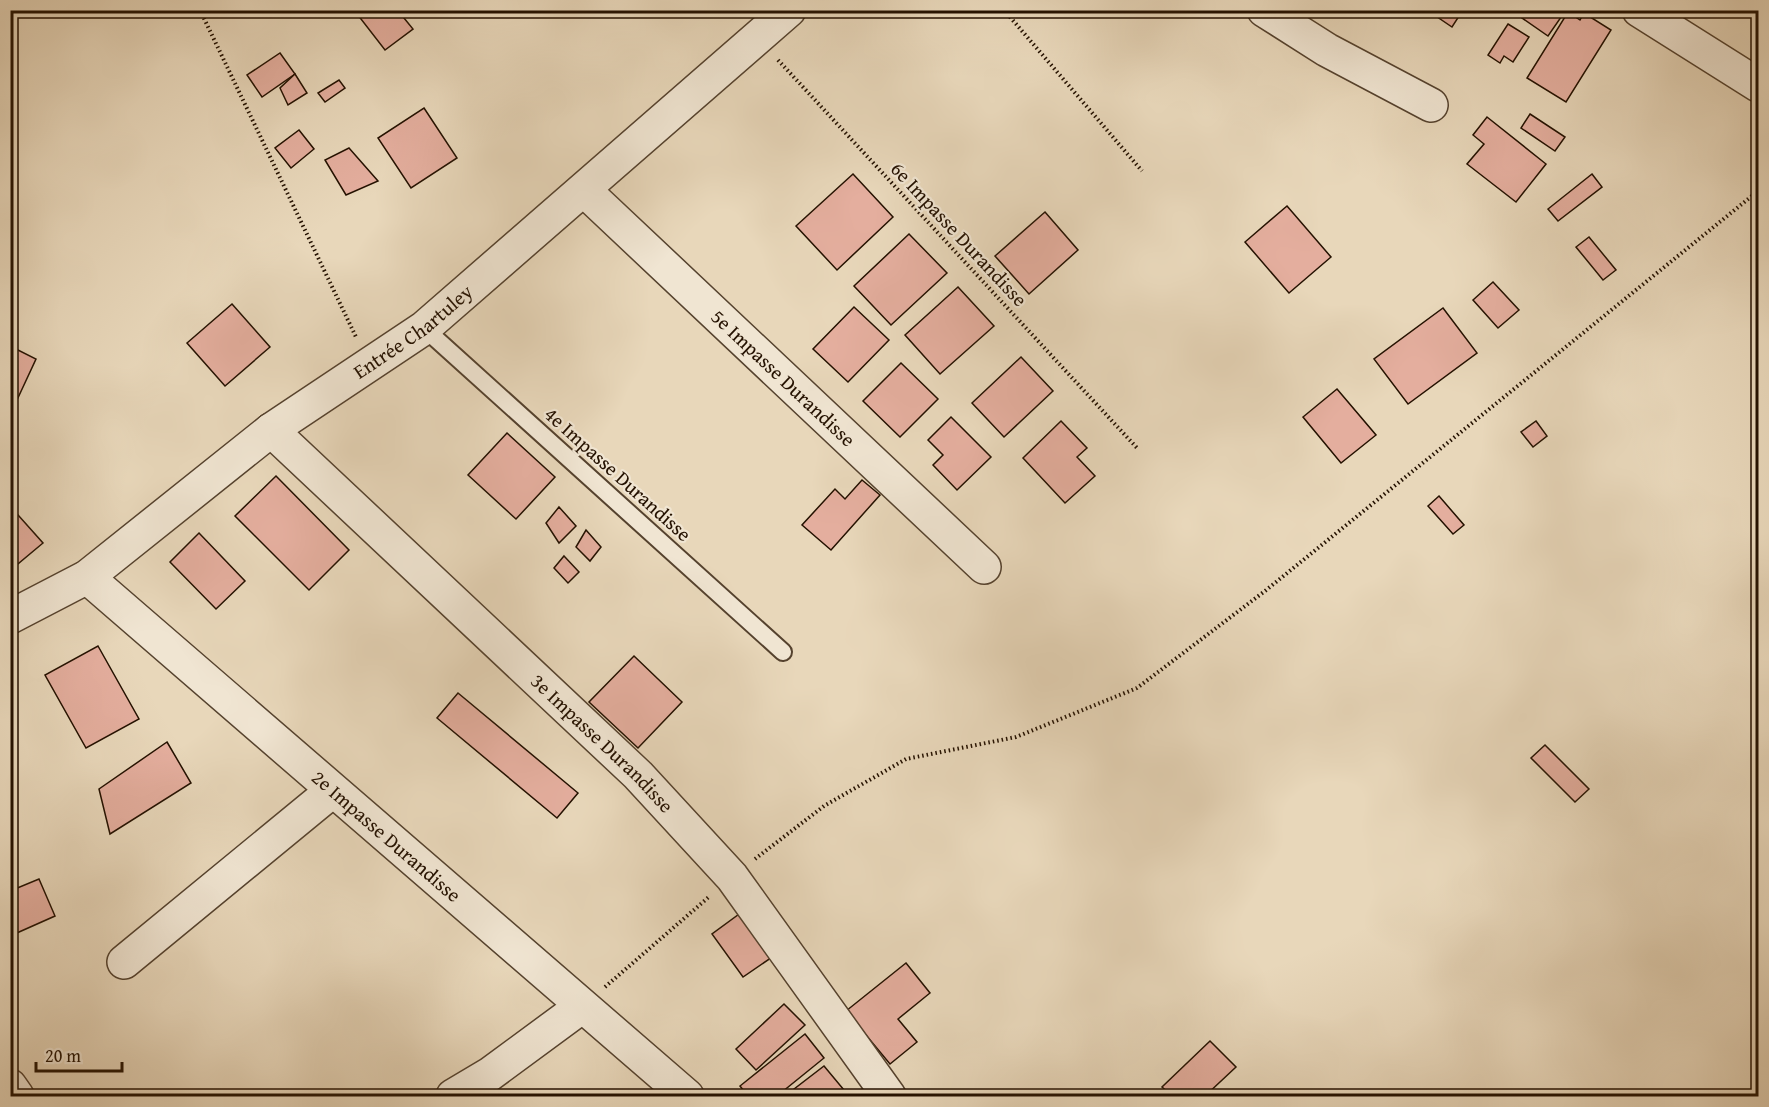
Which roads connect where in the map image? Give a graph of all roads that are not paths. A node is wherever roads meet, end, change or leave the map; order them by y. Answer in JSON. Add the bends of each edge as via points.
{"nodes":[{"id":1,"x":789,"y":10,"type":"edge"},
{"id":2,"x":1264,"y":10,"type":"edge"},
{"id":3,"x":1639,"y":10,"type":"edge"},
{"id":4,"x":1758,"y":85,"type":"edge"},
{"id":5,"x":1431,"y":105,"type":"dead end"},
{"id":6,"x":584,"y":190,"type":"junction"},
{"id":7,"x":424,"y":328,"type":"junction"},
{"id":8,"x":271,"y":430,"type":"junction"},
{"id":9,"x":984,"y":567,"type":"dead end"},
{"id":10,"x":87,"y":577,"type":"junction"},
{"id":11,"x":10,"y":617,"type":"edge"},
{"id":12,"x":783,"y":652,"type":"dead end"},
{"id":13,"x":332,"y":791,"type":"junction"},
{"id":14,"x":124,"y":962,"type":"dead end"},
{"id":15,"x":582,"y":1007,"type":"junction"},
{"id":16,"x":10,"y":1086,"type":"edge"},
{"id":17,"x":17,"y":1096,"type":"edge"},
{"id":18,"x":453,"y":1096,"type":"edge"},
{"id":19,"x":687,"y":1096,"type":"edge"},
{"id":20,"x":889,"y":1096,"type":"edge"}],
"edges":[{"from":1,"to":6,"type":"street","name":"Entrée Chartuley"},
{"from":2,"to":5,"type":"street","via":[[1327,50]]},
{"from":3,"to":4,"type":"street"},
{"from":6,"to":7,"type":"street","name":"Entrée Chartuley"},
{"from":6,"to":9,"type":"street","name":"5e Impasse Durandisse"},
{"from":7,"to":8,"type":"street","name":"Entrée Chartuley"},
{"from":7,"to":12,"type":"lane","name":"4e Impasse Durandisse"},
{"from":8,"to":10,"type":"street","name":"Entrée Chartuley"},
{"from":8,"to":20,"type":"street","name":"3e Impasse Durandisse","via":[[638,775],[732,877]]},
{"from":10,"to":11,"type":"street","name":"Entrée Chartuley"},
{"from":10,"to":13,"type":"street","name":"2e Impasse Durandisse"},
{"from":13,"to":14,"type":"street"},
{"from":13,"to":15,"type":"street","name":"2e Impasse Durandisse"},
{"from":15,"to":18,"type":"street"},
{"from":15,"to":19,"type":"street","name":"2e Impasse Durandisse"},
{"from":16,"to":17,"type":"street"}]}
